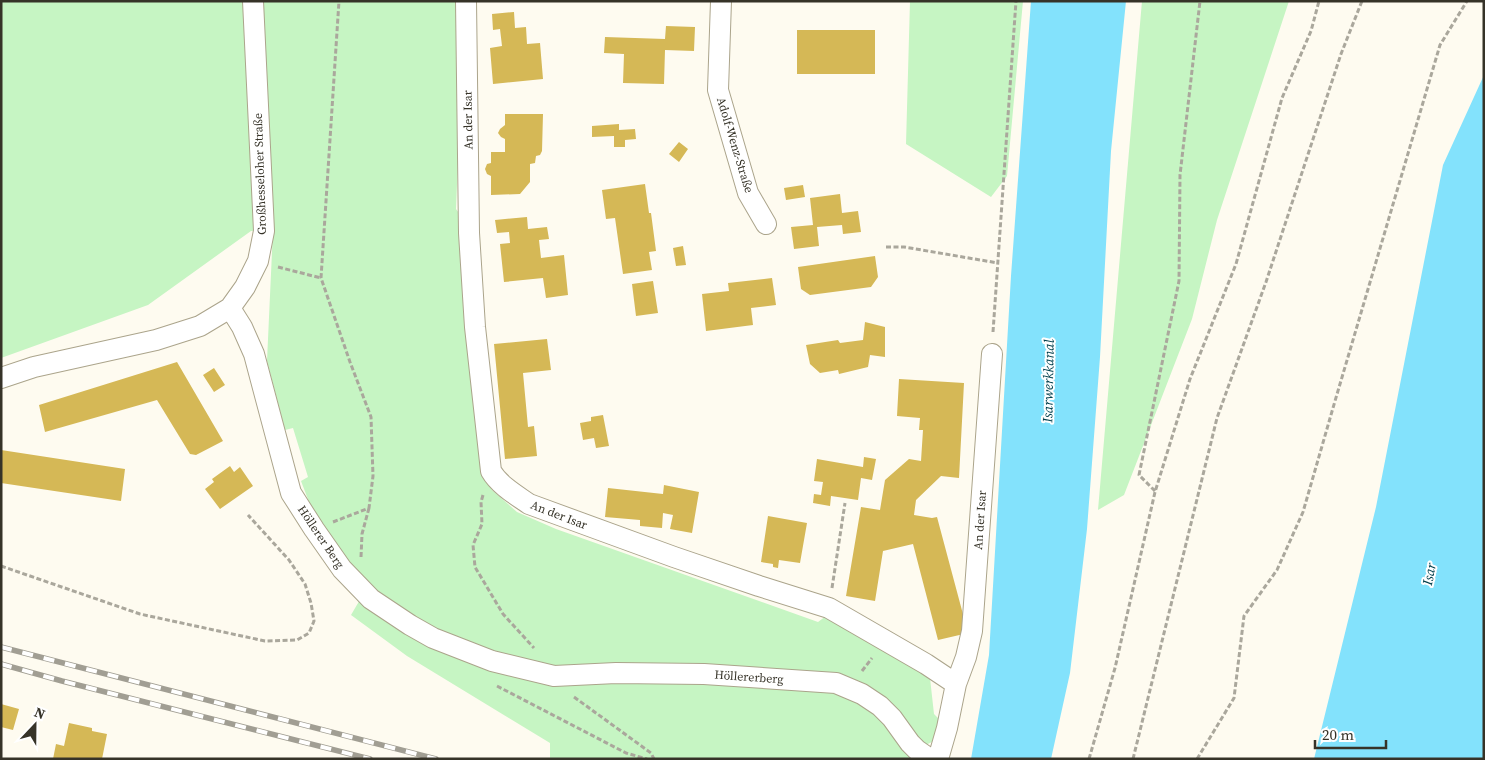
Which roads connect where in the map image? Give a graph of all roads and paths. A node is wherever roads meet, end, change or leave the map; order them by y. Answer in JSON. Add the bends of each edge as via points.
{"nodes":[{"id":1,"x":254,"y":1,"type":"edge"},
{"id":2,"x":339,"y":1,"type":"edge"},
{"id":3,"x":466,"y":1,"type":"edge"},
{"id":4,"x":721,"y":1,"type":"edge"},
{"id":5,"x":1016,"y":1,"type":"edge"},
{"id":6,"x":1200,"y":1,"type":"edge"},
{"id":7,"x":1319,"y":1,"type":"edge"},
{"id":8,"x":1362,"y":1,"type":"edge"},
{"id":9,"x":1467,"y":1,"type":"edge"},
{"id":10,"x":766,"y":224,"type":"dead end"},
{"id":11,"x":886,"y":247,"type":"dead end"},
{"id":12,"x":258,"y":261,"type":"junction"},
{"id":13,"x":998,"y":263,"type":"junction"},
{"id":14,"x":321,"y":278,"type":"junction"},
{"id":15,"x":230,"y":308,"type":"junction"},
{"id":16,"x":992,"y":354,"type":"joint"},
{"id":17,"x":1,"y":378,"type":"edge"},
{"id":18,"x":1155,"y":492,"type":"junction"},
{"id":19,"x":484,"y":494,"type":"dead end"},
{"id":20,"x":845,"y":503,"type":"dead end"},
{"id":21,"x":369,"y":508,"type":"junction"},
{"id":22,"x":248,"y":515,"type":"dead end"},
{"id":23,"x":314,"y":529,"type":"junction"},
{"id":24,"x":363,"y":564,"type":"dead end"},
{"id":25,"x":1,"y":566,"type":"edge"},
{"id":26,"x":829,"y":608,"type":"junction"},
{"id":27,"x":534,"y":648,"type":"dead end"},
{"id":28,"x":873,"y":658,"type":"dead end"},
{"id":29,"x":860,"y":673,"type":"dead end"},
{"id":30,"x":554,"y":676,"type":"joint"},
{"id":31,"x":489,"y":682,"type":"dead end"},
{"id":32,"x":956,"y":684,"type":"junction"},
{"id":33,"x":571,"y":695,"type":"dead end"},
{"id":34,"x":924,"y":755,"type":"edge"},
{"id":35,"x":647,"y":759,"type":"edge"},
{"id":36,"x":654,"y":759,"type":"edge"},
{"id":37,"x":938,"y":759,"type":"edge"},
{"id":38,"x":1089,"y":759,"type":"edge"},
{"id":39,"x":1133,"y":759,"type":"edge"},
{"id":40,"x":1197,"y":759,"type":"edge"}],
"edges":[{"from":1,"to":12,"type":"street","name":"Großhesseloher Straße","via":[[264,231]]},
{"from":2,"to":14,"type":"path"},
{"from":3,"to":26,"type":"street","name":"An der Isar","via":[[469,233],[475,327],[491,471],[495,478],[530,504],[683,560]]},
{"from":4,"to":10,"type":"street","name":"Adolf-Wenz-Straße","via":[[718,90],[748,193]]},
{"from":5,"to":13,"type":"path"},
{"from":6,"to":18,"type":"path","via":[[1180,175],[1179,281],[1139,475]]},
{"from":7,"to":18,"type":"path","via":[[1311,31],[1282,98],[1236,264],[1190,379]]},
{"from":8,"to":39,"type":"path","via":[[1217,418]]},
{"from":9,"to":40,"type":"path","via":[[1440,45],[1303,512],[1277,570],[1244,616],[1234,698]]},
{"from":11,"to":13,"type":"path","via":[[904,247]]},
{"from":12,"to":14,"type":"path"},
{"from":12,"to":15,"type":"street","name":"Großhesseloher Straße"},
{"from":13,"to":16,"type":"path"},
{"from":14,"to":21,"type":"path","via":[[371,417],[373,476]]},
{"from":15,"to":17,"type":"street","name":"Großhesseloher Straße","via":[[200,326],[156,340],[34,367]]},
{"from":15,"to":23,"type":"street","name":"Höllerer Berg","via":[[254,354],[292,493]]},
{"from":16,"to":32,"type":"street","name":"An der Isar","via":[[972,631]]},
{"from":18,"to":38,"type":"path"},
{"from":19,"to":27,"type":"path","via":[[482,524],[474,545],[476,568],[503,614]]},
{"from":20,"to":26,"type":"path"},
{"from":21,"to":23,"type":"path"},
{"from":21,"to":24,"type":"path","via":[[362,534]]},
{"from":22,"to":25,"type":"path","via":[[289,560],[304,584],[314,622],[309,633],[297,640],[265,641],[140,614]]},
{"from":23,"to":30,"type":"street","name":"Höllerer Berg","via":[[342,569],[371,599],[410,626],[492,661]]},
{"from":26,"to":32,"type":"street","name":"An der Isar"},
{"from":28,"to":29,"type":"path"},
{"from":30,"to":34,"type":"street","name":"Höllererberg","via":[[704,674],[836,683],[880,706]]},
{"from":31,"to":35,"type":"path","via":[[626,753]]},
{"from":32,"to":37,"type":"street","name":"An der Isar"},
{"from":33,"to":36,"type":"path","via":[[651,753]]}]}
